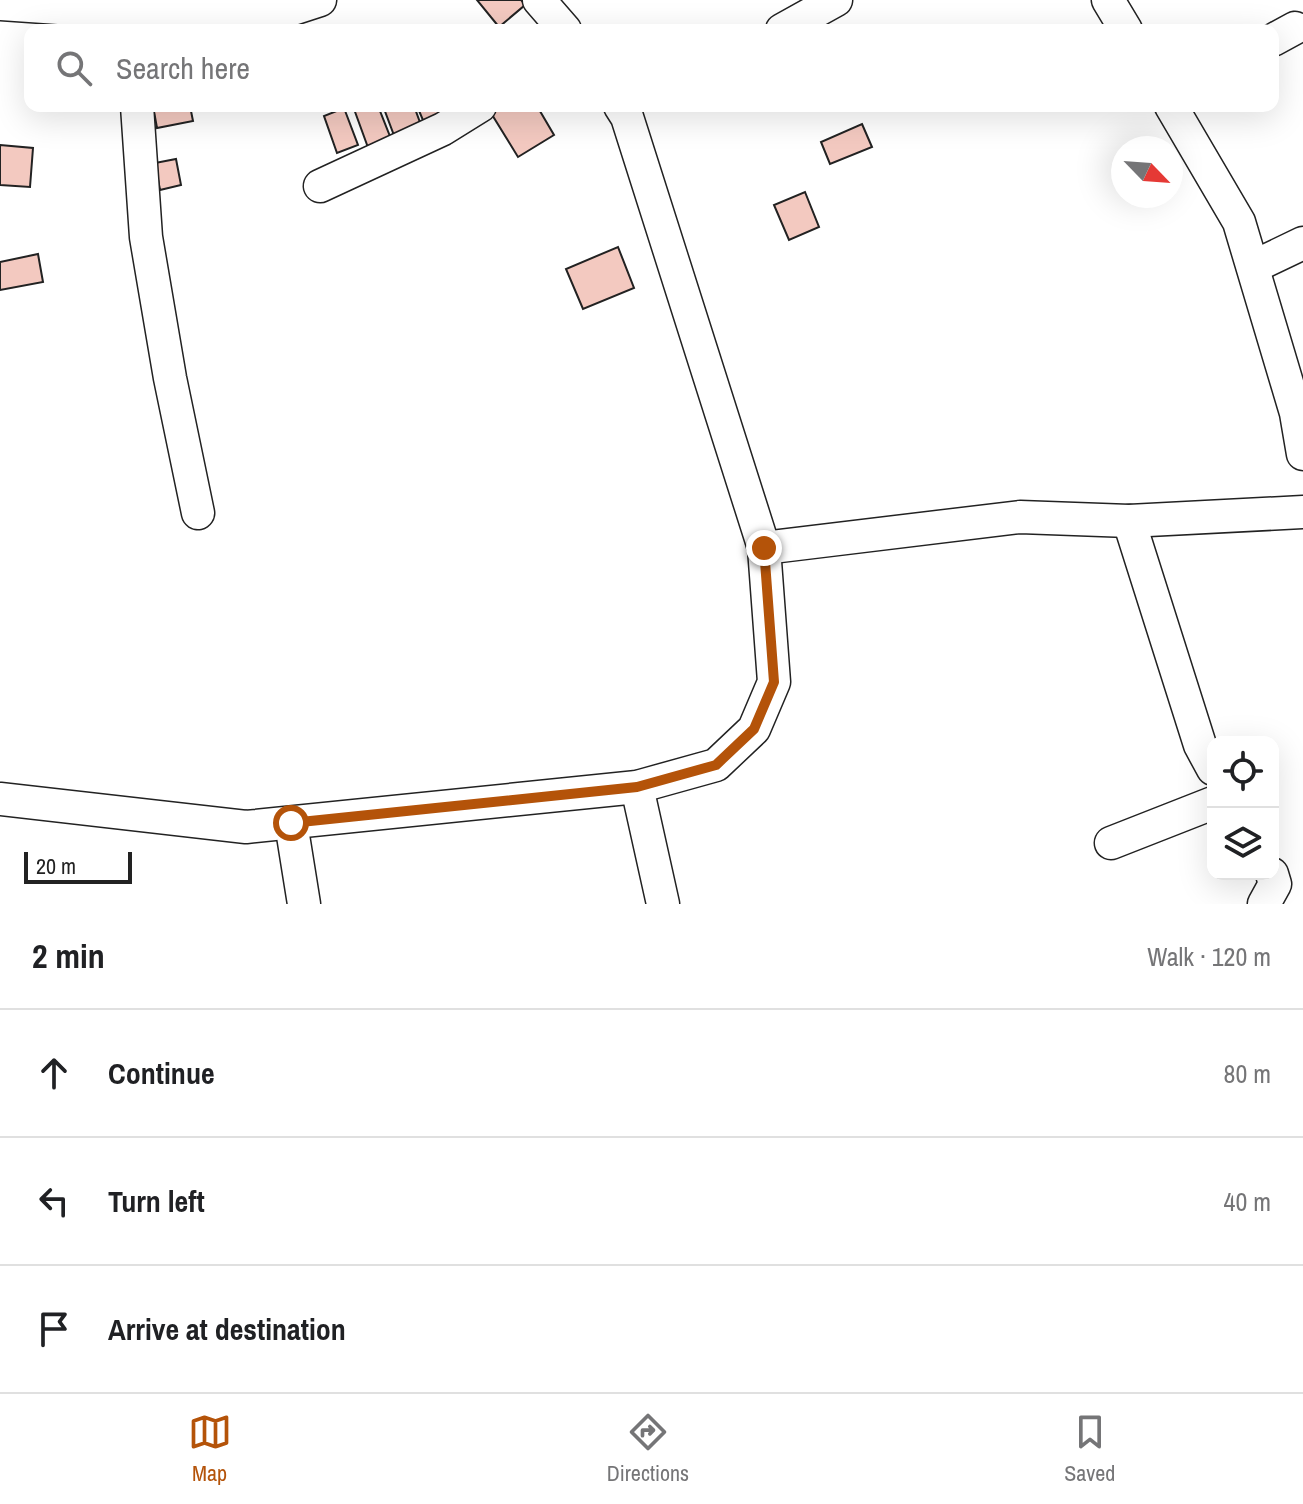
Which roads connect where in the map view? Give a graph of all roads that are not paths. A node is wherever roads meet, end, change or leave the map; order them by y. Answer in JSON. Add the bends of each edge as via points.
{"nodes":[{"id":1,"x":320,"y":0,"type":"edge"},
{"id":2,"x":539,"y":0,"type":"edge"},
{"id":3,"x":836,"y":0,"type":"edge"},
{"id":4,"x":1108,"y":0,"type":"edge"},
{"id":5,"x":0,"y":4,"type":"edge"},
{"id":6,"x":131,"y":21,"type":"edge"},
{"id":7,"x":560,"y":24,"type":"edge"},
{"id":8,"x":793,"y":24,"type":"edge"},
{"id":9,"x":1122,"y":24,"type":"edge"},
{"id":10,"x":137,"y":112,"type":"edge"},
{"id":11,"x":470,"y":112,"type":"edge"},
{"id":12,"x":632,"y":112,"type":"edge"},
{"id":13,"x":1175,"y":112,"type":"edge"},
{"id":14,"x":320,"y":186,"type":"dead end"},
{"id":15,"x":1303,"y":243,"type":"edge"},
{"id":16,"x":1253,"y":267,"type":"junction"},
{"id":17,"x":1303,"y":454,"type":"edge"},
{"id":18,"x":1303,"y":512,"type":"edge"},
{"id":19,"x":198,"y":513,"type":"dead end"},
{"id":20,"x":1129,"y":521,"type":"junction"},
{"id":21,"x":764,"y":548,"type":"junction"},
{"id":22,"x":1207,"y":758,"type":"edge"},
{"id":23,"x":637,"y":787,"type":"junction"},
{"id":24,"x":0,"y":799,"type":"edge"},
{"id":25,"x":1207,"y":805,"type":"edge"},
{"id":26,"x":291,"y":823,"type":"junction"},
{"id":27,"x":1111,"y":843,"type":"dead end"},
{"id":28,"x":1274,"y":880,"type":"edge"},
{"id":29,"x":304,"y":904,"type":"edge"},
{"id":30,"x":663,"y":904,"type":"edge"},
{"id":31,"x":1264,"y":904,"type":"edge"}],
"edges":[{"from":1,"to":6,"type":"street","via":[[277,14]]},
{"from":2,"to":7,"type":"street"},
{"from":3,"to":8,"type":"street"},
{"from":4,"to":9,"type":"street"},
{"from":5,"to":6,"type":"street"},
{"from":10,"to":19,"type":"street","via":[[146,237]]},
{"from":11,"to":14,"type":"street"},
{"from":12,"to":21,"type":"street"},
{"from":13,"to":16,"type":"street","via":[[1239,222]]},
{"from":15,"to":16,"type":"street"},
{"from":16,"to":17,"type":"street"},
{"from":18,"to":20,"type":"street"},
{"from":20,"to":21,"type":"street","via":[[1020,517]]},
{"from":20,"to":22,"type":"street"},
{"from":21,"to":23,"type":"street","via":[[774,682],[754,729],[716,765]]},
{"from":23,"to":26,"type":"street"},
{"from":23,"to":30,"type":"street"},
{"from":24,"to":26,"type":"street","via":[[246,827]]},
{"from":25,"to":27,"type":"street"},
{"from":26,"to":29,"type":"street"},
{"from":28,"to":31,"type":"street"}]}
